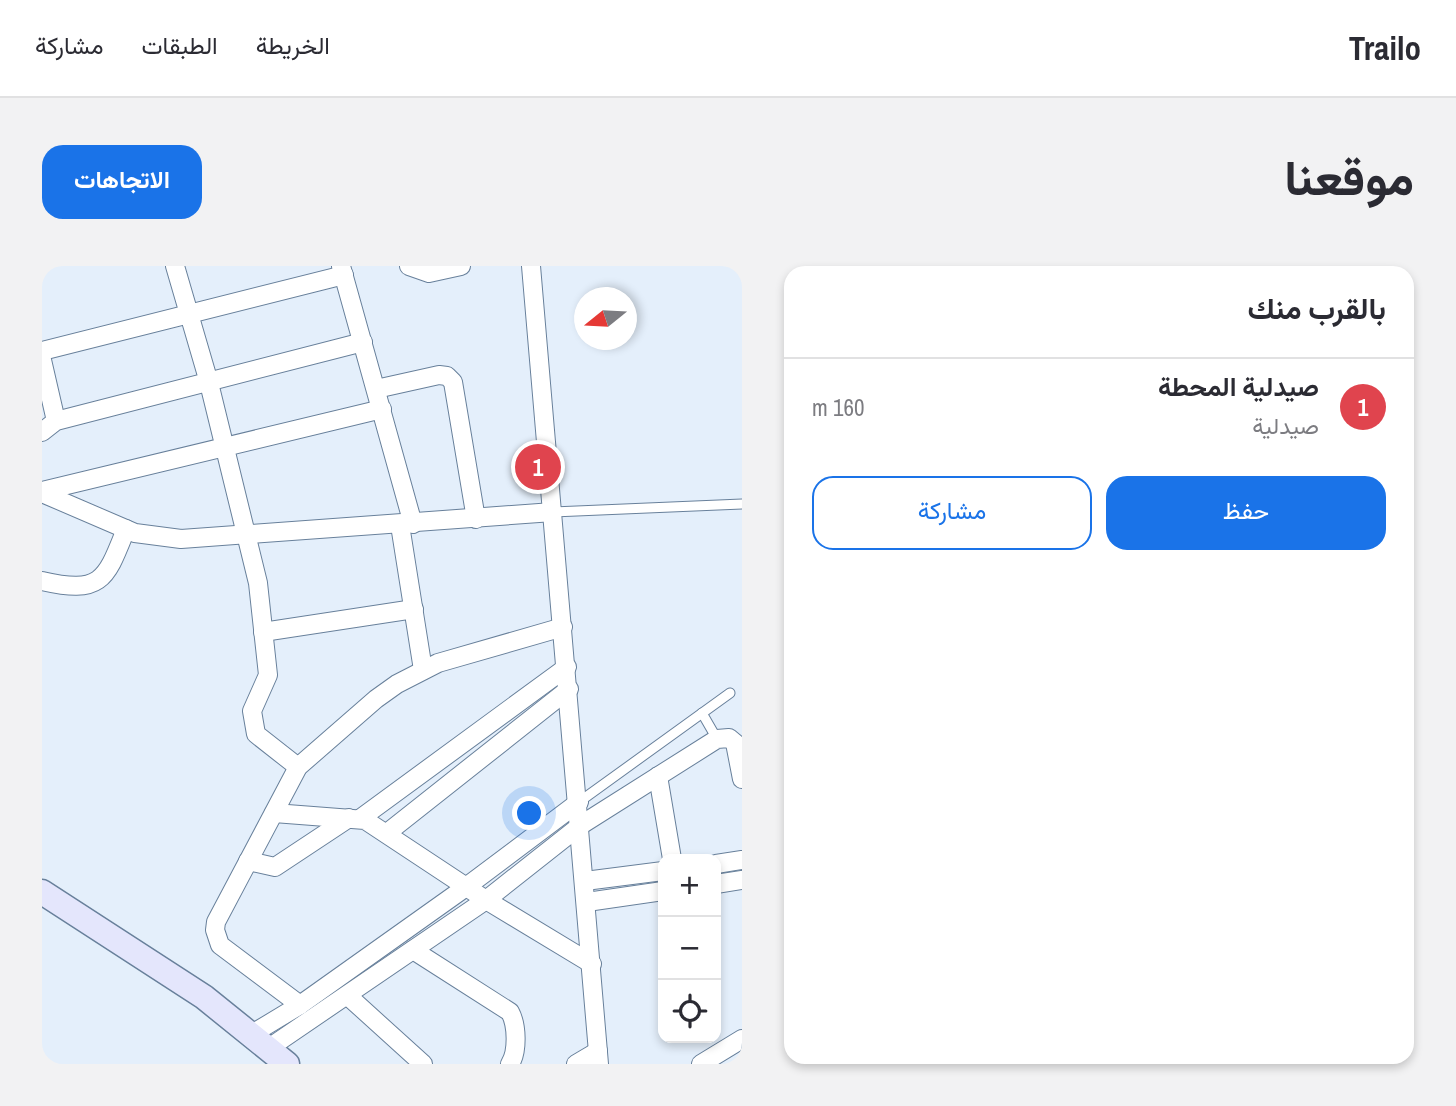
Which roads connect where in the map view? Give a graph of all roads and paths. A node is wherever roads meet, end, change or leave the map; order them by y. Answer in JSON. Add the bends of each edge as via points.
{"nodes":[{"id":1,"x":175,"y":266,"type":"edge"},
{"id":2,"x":409,"y":266,"type":"edge"},
{"id":3,"x":461,"y":266,"type":"edge"},
{"id":4,"x":531,"y":266,"type":"edge"},
{"id":5,"x":343,"y":270,"type":"edge"},
{"id":6,"x":188,"y":314,"type":"junction"},
{"id":7,"x":363,"y":342,"type":"junction"},
{"id":8,"x":42,"y":351,"type":"edge"},
{"id":9,"x":42,"y":360,"type":"edge"},
{"id":10,"x":208,"y":379,"type":"junction"},
{"id":11,"x":376,"y":389,"type":"junction"},
{"id":12,"x":382,"y":409,"type":"junction"},
{"id":13,"x":56,"y":421,"type":"junction"},
{"id":14,"x":42,"y":432,"type":"edge"},
{"id":15,"x":225,"y":447,"type":"junction"},
{"id":16,"x":42,"y":492,"type":"edge"},
{"id":17,"x":742,"y":504,"type":"edge"},
{"id":18,"x":553,"y":512,"type":"junction"},
{"id":19,"x":476,"y":519,"type":"junction"},
{"id":20,"x":407,"y":525,"type":"junction"},
{"id":21,"x":126,"y":529,"type":"junction"},
{"id":22,"x":247,"y":534,"type":"junction"},
{"id":23,"x":42,"y":581,"type":"edge"},
{"id":24,"x":414,"y":609,"type":"junction"},
{"id":25,"x":563,"y":626,"type":"junction"},
{"id":26,"x":263,"y":632,"type":"junction"},
{"id":27,"x":567,"y":667,"type":"junction"},
{"id":28,"x":423,"y":670,"type":"junction"},
{"id":29,"x":569,"y":689,"type":"junction"},
{"id":30,"x":730,"y":694,"type":"dead end"},
{"id":31,"x":702,"y":713,"type":"junction"},
{"id":32,"x":718,"y":739,"type":"junction"},
{"id":33,"x":298,"y":768,"type":"junction"},
{"id":34,"x":659,"y":776,"type":"junction"},
{"id":35,"x":742,"y":779,"type":"edge"},
{"id":36,"x":579,"y":802,"type":"junction"},
{"id":37,"x":274,"y":813,"type":"junction"},
{"id":38,"x":355,"y":818,"type":"junction"},
{"id":39,"x":581,"y":825,"type":"junction"},
{"id":40,"x":387,"y":833,"type":"junction"},
{"id":41,"x":671,"y":854,"type":"edge"},
{"id":42,"x":248,"y":860,"type":"junction"},
{"id":43,"x":742,"y":860,"type":"edge"},
{"id":44,"x":721,"y":863,"type":"edge"},
{"id":45,"x":658,"y":872,"type":"edge"},
{"id":46,"x":742,"y":880,"type":"edge"},
{"id":47,"x":585,"y":881,"type":"junction"},
{"id":48,"x":721,"y":883,"type":"edge"},
{"id":49,"x":466,"y":887,"type":"junction"},
{"id":50,"x":42,"y":892,"type":"edge"},
{"id":51,"x":658,"y":892,"type":"edge"},
{"id":52,"x":486,"y":900,"type":"junction"},
{"id":53,"x":587,"y":902,"type":"junction"},
{"id":54,"x":413,"y":950,"type":"junction"},
{"id":55,"x":592,"y":964,"type":"junction"},
{"id":56,"x":348,"y":996,"type":"junction"},
{"id":57,"x":300,"y":1005,"type":"junction"},
{"id":58,"x":742,"y":1039,"type":"edge"},
{"id":59,"x":269,"y":1049,"type":"edge"},
{"id":60,"x":599,"y":1057,"type":"edge"},
{"id":61,"x":423,"y":1064,"type":"edge"},
{"id":62,"x":510,"y":1064,"type":"edge"},
{"id":63,"x":576,"y":1064,"type":"edge"},
{"id":64,"x":701,"y":1064,"type":"edge"}],
"edges":[{"from":1,"to":6,"type":"street"},
{"from":2,"to":3,"type":"street","via":[[429,273]]},
{"from":4,"to":18,"type":"street"},
{"from":5,"to":6,"type":"street"},
{"from":5,"to":7,"type":"street"},
{"from":6,"to":8,"type":"street"},
{"from":6,"to":10,"type":"street"},
{"from":7,"to":10,"type":"street"},
{"from":7,"to":11,"type":"street"},
{"from":9,"to":13,"type":"street"},
{"from":10,"to":13,"type":"street"},
{"from":10,"to":15,"type":"street"},
{"from":11,"to":12,"type":"street"},
{"from":11,"to":19,"type":"street","via":[[439,375],[453,382]]},
{"from":12,"to":15,"type":"street"},
{"from":12,"to":20,"type":"street"},
{"from":13,"to":14,"type":"street"},
{"from":15,"to":16,"type":"street"},
{"from":15,"to":22,"type":"street"},
{"from":16,"to":21,"type":"street"},
{"from":17,"to":18,"type":"lane"},
{"from":18,"to":19,"type":"street"},
{"from":18,"to":25,"type":"street"},
{"from":19,"to":20,"type":"street"},
{"from":20,"to":22,"type":"street"},
{"from":20,"to":24,"type":"street"},
{"from":21,"to":22,"type":"street","via":[[181,539]]},
{"from":21,"to":23,"type":"street","via":[[108,573],[100,580],[65,586]]},
{"from":22,"to":26,"type":"street"},
{"from":24,"to":26,"type":"street"},
{"from":24,"to":28,"type":"street"},
{"from":25,"to":27,"type":"street"},
{"from":25,"to":28,"type":"street"},
{"from":26,"to":33,"type":"street","via":[[268,676],[252,711],[256,734]]},
{"from":27,"to":29,"type":"street"},
{"from":27,"to":38,"type":"street"},
{"from":28,"to":33,"type":"street","via":[[376,699]]},
{"from":29,"to":36,"type":"street"},
{"from":29,"to":40,"type":"street"},
{"from":30,"to":31,"type":"lane"},
{"from":31,"to":32,"type":"lane"},
{"from":31,"to":36,"type":"lane"},
{"from":32,"to":34,"type":"street"},
{"from":32,"to":35,"type":"street","via":[[735,743]]},
{"from":33,"to":37,"type":"street"},
{"from":34,"to":39,"type":"street"},
{"from":34,"to":41,"type":"street"},
{"from":36,"to":39,"type":"street"},
{"from":36,"to":49,"type":"street"},
{"from":37,"to":38,"type":"street"},
{"from":37,"to":42,"type":"street"},
{"from":38,"to":40,"type":"street"},
{"from":38,"to":42,"type":"street","via":[[275,867]]},
{"from":39,"to":47,"type":"street"},
{"from":39,"to":52,"type":"street"},
{"from":40,"to":49,"type":"street"},
{"from":42,"to":57,"type":"street","via":[[216,922],[216,938]]},
{"from":43,"to":44,"type":"street"},
{"from":45,"to":47,"type":"street"},
{"from":46,"to":48,"type":"street"},
{"from":47,"to":53,"type":"street"},
{"from":49,"to":52,"type":"street"},
{"from":49,"to":57,"type":"street"},
{"from":50,"to":59,"type":"main road","via":[[172,975]]},
{"from":51,"to":53,"type":"street"},
{"from":52,"to":54,"type":"street"},
{"from":52,"to":55,"type":"street"},
{"from":53,"to":55,"type":"street"},
{"from":54,"to":56,"type":"street"},
{"from":54,"to":62,"type":"street","via":[[510,1012],[515,1025]]},
{"from":55,"to":60,"type":"street"},
{"from":56,"to":59,"type":"street"},
{"from":56,"to":61,"type":"street"},
{"from":57,"to":59,"type":"street"},
{"from":58,"to":64,"type":"street"},
{"from":60,"to":63,"type":"street"}]}
